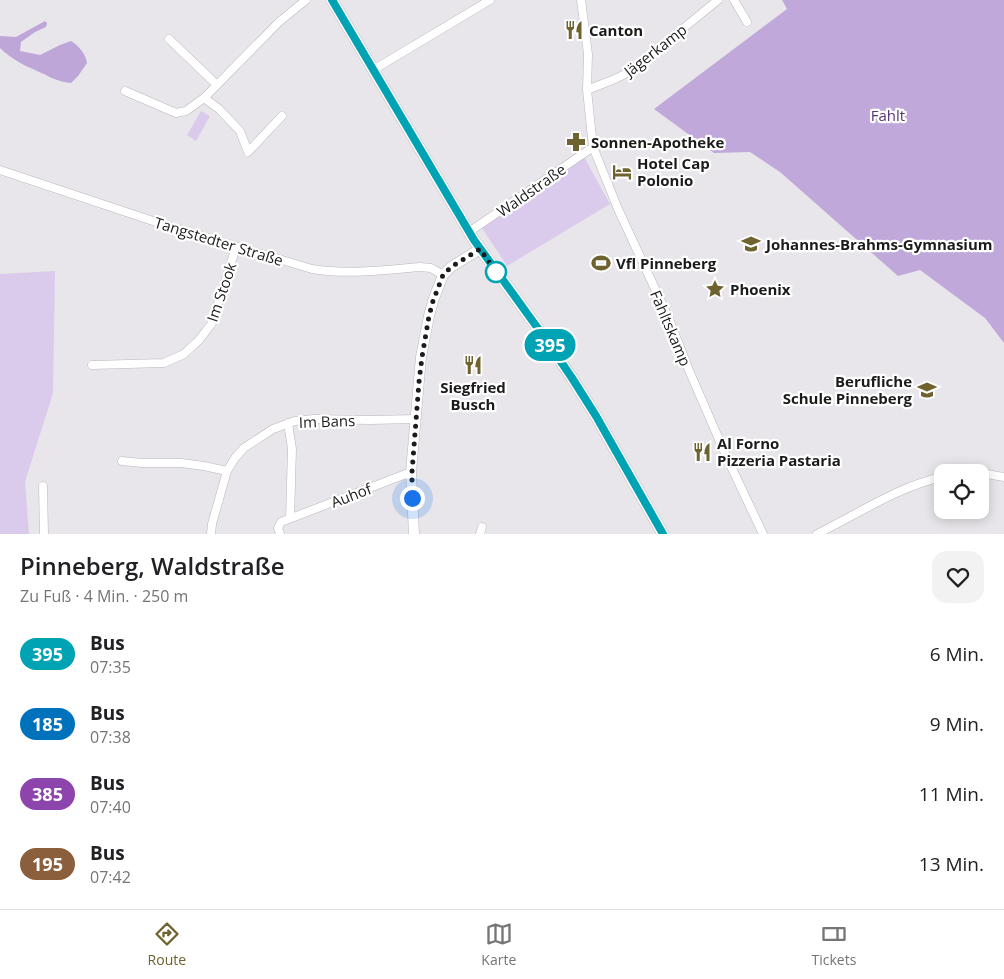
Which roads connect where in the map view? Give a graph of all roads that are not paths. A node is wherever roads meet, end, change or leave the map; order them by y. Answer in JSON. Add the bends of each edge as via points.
{"nodes":[{"id":1,"x":306,"y":0,"type":"edge"},
{"id":2,"x":332,"y":0,"type":"edge"},
{"id":3,"x":490,"y":0,"type":"edge"},
{"id":4,"x":581,"y":0,"type":"edge"},
{"id":5,"x":718,"y":0,"type":"edge"},
{"id":6,"x":734,"y":0,"type":"edge"},
{"id":7,"x":746,"y":22,"type":"dead end"},
{"id":8,"x":169,"y":39,"type":"dead end"},
{"id":9,"x":373,"y":70,"type":"junction"},
{"id":10,"x":217,"y":85,"type":"junction"},
{"id":11,"x":587,"y":90,"type":"junction"},
{"id":12,"x":125,"y":91,"type":"dead end"},
{"id":13,"x":204,"y":98,"type":"junction"},
{"id":14,"x":282,"y":116,"type":"dead end"},
{"id":15,"x":592,"y":147,"type":"junction"},
{"id":16,"x":0,"y":170,"type":"edge"},
{"id":17,"x":469,"y":232,"type":"junction"},
{"id":18,"x":236,"y":246,"type":"junction"},
{"id":19,"x":480,"y":249,"type":"junction"},
{"id":20,"x":443,"y":275,"type":"junction"},
{"id":21,"x":92,"y":365,"type":"dead end"},
{"id":22,"x":416,"y":419,"type":"junction"},
{"id":23,"x":288,"y":423,"type":"junction"},
{"id":24,"x":122,"y":461,"type":"dead end"},
{"id":25,"x":227,"y":471,"type":"junction"},
{"id":26,"x":412,"y":472,"type":"junction"},
{"id":27,"x":989,"y":474,"type":"edge"},
{"id":28,"x":1004,"y":477,"type":"edge"},
{"id":29,"x":934,"y":479,"type":"edge"},
{"id":30,"x":43,"y":486,"type":"dead end"},
{"id":31,"x":290,"y":518,"type":"junction"},
{"id":32,"x":44,"y":534,"type":"edge"},
{"id":33,"x":211,"y":534,"type":"edge"},
{"id":34,"x":280,"y":534,"type":"edge"},
{"id":35,"x":413,"y":534,"type":"edge"},
{"id":36,"x":663,"y":534,"type":"edge"},
{"id":37,"x":763,"y":534,"type":"edge"},
{"id":38,"x":816,"y":534,"type":"edge"}],
"edges":[{"from":1,"to":10,"type":"street","via":[[279,22]]},
{"from":2,"to":9,"type":"main road"},
{"from":3,"to":9,"type":"street"},
{"from":4,"to":11,"type":"street","name":"Fahltskamp","via":[[588,54]]},
{"from":5,"to":11,"type":"street","name":"Jägerkamp","via":[[631,71]]},
{"from":6,"to":7,"type":"street"},
{"from":8,"to":10,"type":"street"},
{"from":9,"to":17,"type":"main road"},
{"from":10,"to":13,"type":"street"},
{"from":11,"to":15,"type":"street","name":"Fahltskamp"},
{"from":12,"to":13,"type":"street","via":[[176,113],[186,111]]},
{"from":13,"to":14,"type":"street","via":[[240,131],[248,152]]},
{"from":15,"to":17,"type":"street","name":"Waldstraße"},
{"from":15,"to":37,"type":"street","name":"Fahltskamp"},
{"from":16,"to":18,"type":"street","name":"Tangstedter Straße"},
{"from":17,"to":19,"type":"main road"},
{"from":18,"to":20,"type":"street","name":"Tangstedter Straße","via":[[312,270],[346,272],[420,267],[431,268]]},
{"from":18,"to":21,"type":"street","name":"Im Stook","via":[[212,323],[184,354],[164,363]]},
{"from":19,"to":20,"type":"street"},
{"from":19,"to":36,"type":"main road","via":[[572,378]]},
{"from":20,"to":22,"type":"street","via":[[429,316]]},
{"from":22,"to":23,"type":"street","name":"Im Bans","via":[[314,419]]},
{"from":22,"to":26,"type":"street"},
{"from":23,"to":25,"type":"street","name":"Im Bans","via":[[244,448]]},
{"from":23,"to":31,"type":"street","via":[[292,449]]},
{"from":24,"to":25,"type":"street","via":[[181,463]]},
{"from":25,"to":33,"type":"street","name":"Im Bans"},
{"from":26,"to":31,"type":"street","name":"Auhof"},
{"from":26,"to":35,"type":"street"},
{"from":27,"to":28,"type":"street"},
{"from":29,"to":38,"type":"street","via":[[889,496]]},
{"from":30,"to":32,"type":"street"},
{"from":31,"to":34,"type":"street","via":[[281,522]]}]}
